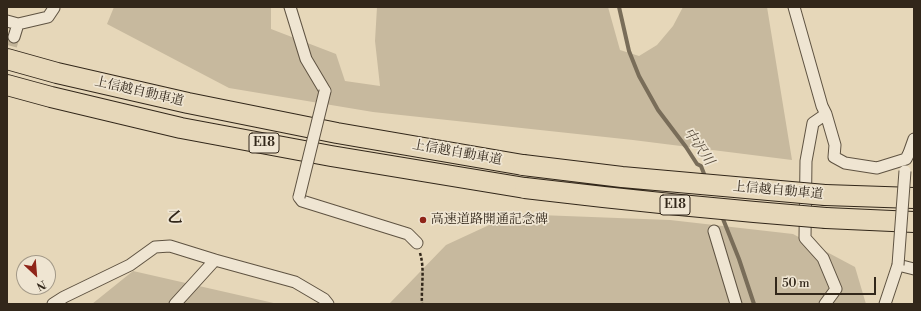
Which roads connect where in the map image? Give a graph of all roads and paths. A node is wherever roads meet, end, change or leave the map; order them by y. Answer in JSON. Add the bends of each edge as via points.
{"nodes":[{"id":1,"x":54,"y":7,"type":"edge"},
{"id":2,"x":290,"y":7,"type":"edge"},
{"id":3,"x":794,"y":7,"type":"edge"},
{"id":4,"x":12,"y":23,"type":"edge"},
{"id":5,"x":14,"y":37,"type":"tunnel mouth"},
{"id":6,"x":7,"y":59,"type":"edge"},
{"id":7,"x":7,"y":85,"type":"edge"},
{"id":8,"x":826,"y":114,"type":"junction"},
{"id":9,"x":914,"y":141,"type":"edge"},
{"id":10,"x":914,"y":198,"type":"edge"},
{"id":11,"x":914,"y":222,"type":"edge"},
{"id":12,"x":714,"y":230,"type":"dead end"},
{"id":13,"x":417,"y":243,"type":"joint"},
{"id":14,"x":215,"y":260,"type":"junction"},
{"id":15,"x":898,"y":265,"type":"junction"},
{"id":16,"x":914,"y":269,"type":"edge"},
{"id":17,"x":53,"y":304,"type":"edge"},
{"id":18,"x":175,"y":304,"type":"edge"},
{"id":19,"x":328,"y":304,"type":"edge"},
{"id":20,"x":422,"y":304,"type":"edge"},
{"id":21,"x":736,"y":304,"type":"edge"},
{"id":22,"x":826,"y":304,"type":"edge"},
{"id":23,"x":885,"y":304,"type":"edge"}],
"edges":[{"from":1,"to":4,"type":"street","via":[[48,16]]},
{"from":2,"to":13,"type":"street","bridge":true,"via":[[306,59],[325,91],[299,197],[302,201],[408,234]]},
{"from":3,"to":8,"type":"street"},
{"from":4,"to":5,"type":"street"},
{"from":6,"to":10,"type":"highway","name":"上信越自動車道","number":"E18","bridge":true,"via":[[196,105],[337,133],[524,164],[630,178],[825,195]]},
{"from":7,"to":11,"type":"highway","name":"上信越自動車道","number":"E18","bridge":true,"via":[[181,128],[524,188],[711,208],[826,218]]},
{"from":8,"to":9,"type":"street","via":[[835,145],[834,157],[845,163],[877,168],[906,159]]},
{"from":8,"to":22,"type":"street","via":[[813,123],[806,161],[805,238],[823,258],[836,290]]},
{"from":9,"to":15,"type":"street","bridge":true,"via":[[906,171]]},
{"from":12,"to":21,"type":"street"},
{"from":13,"to":20,"type":"path","via":[[422,260]]},
{"from":14,"to":17,"type":"street","via":[[170,246],[155,247],[130,265]]},
{"from":14,"to":18,"type":"street"},
{"from":14,"to":19,"type":"street","via":[[295,282]]},
{"from":15,"to":16,"type":"street"},
{"from":15,"to":23,"type":"street"}]}
